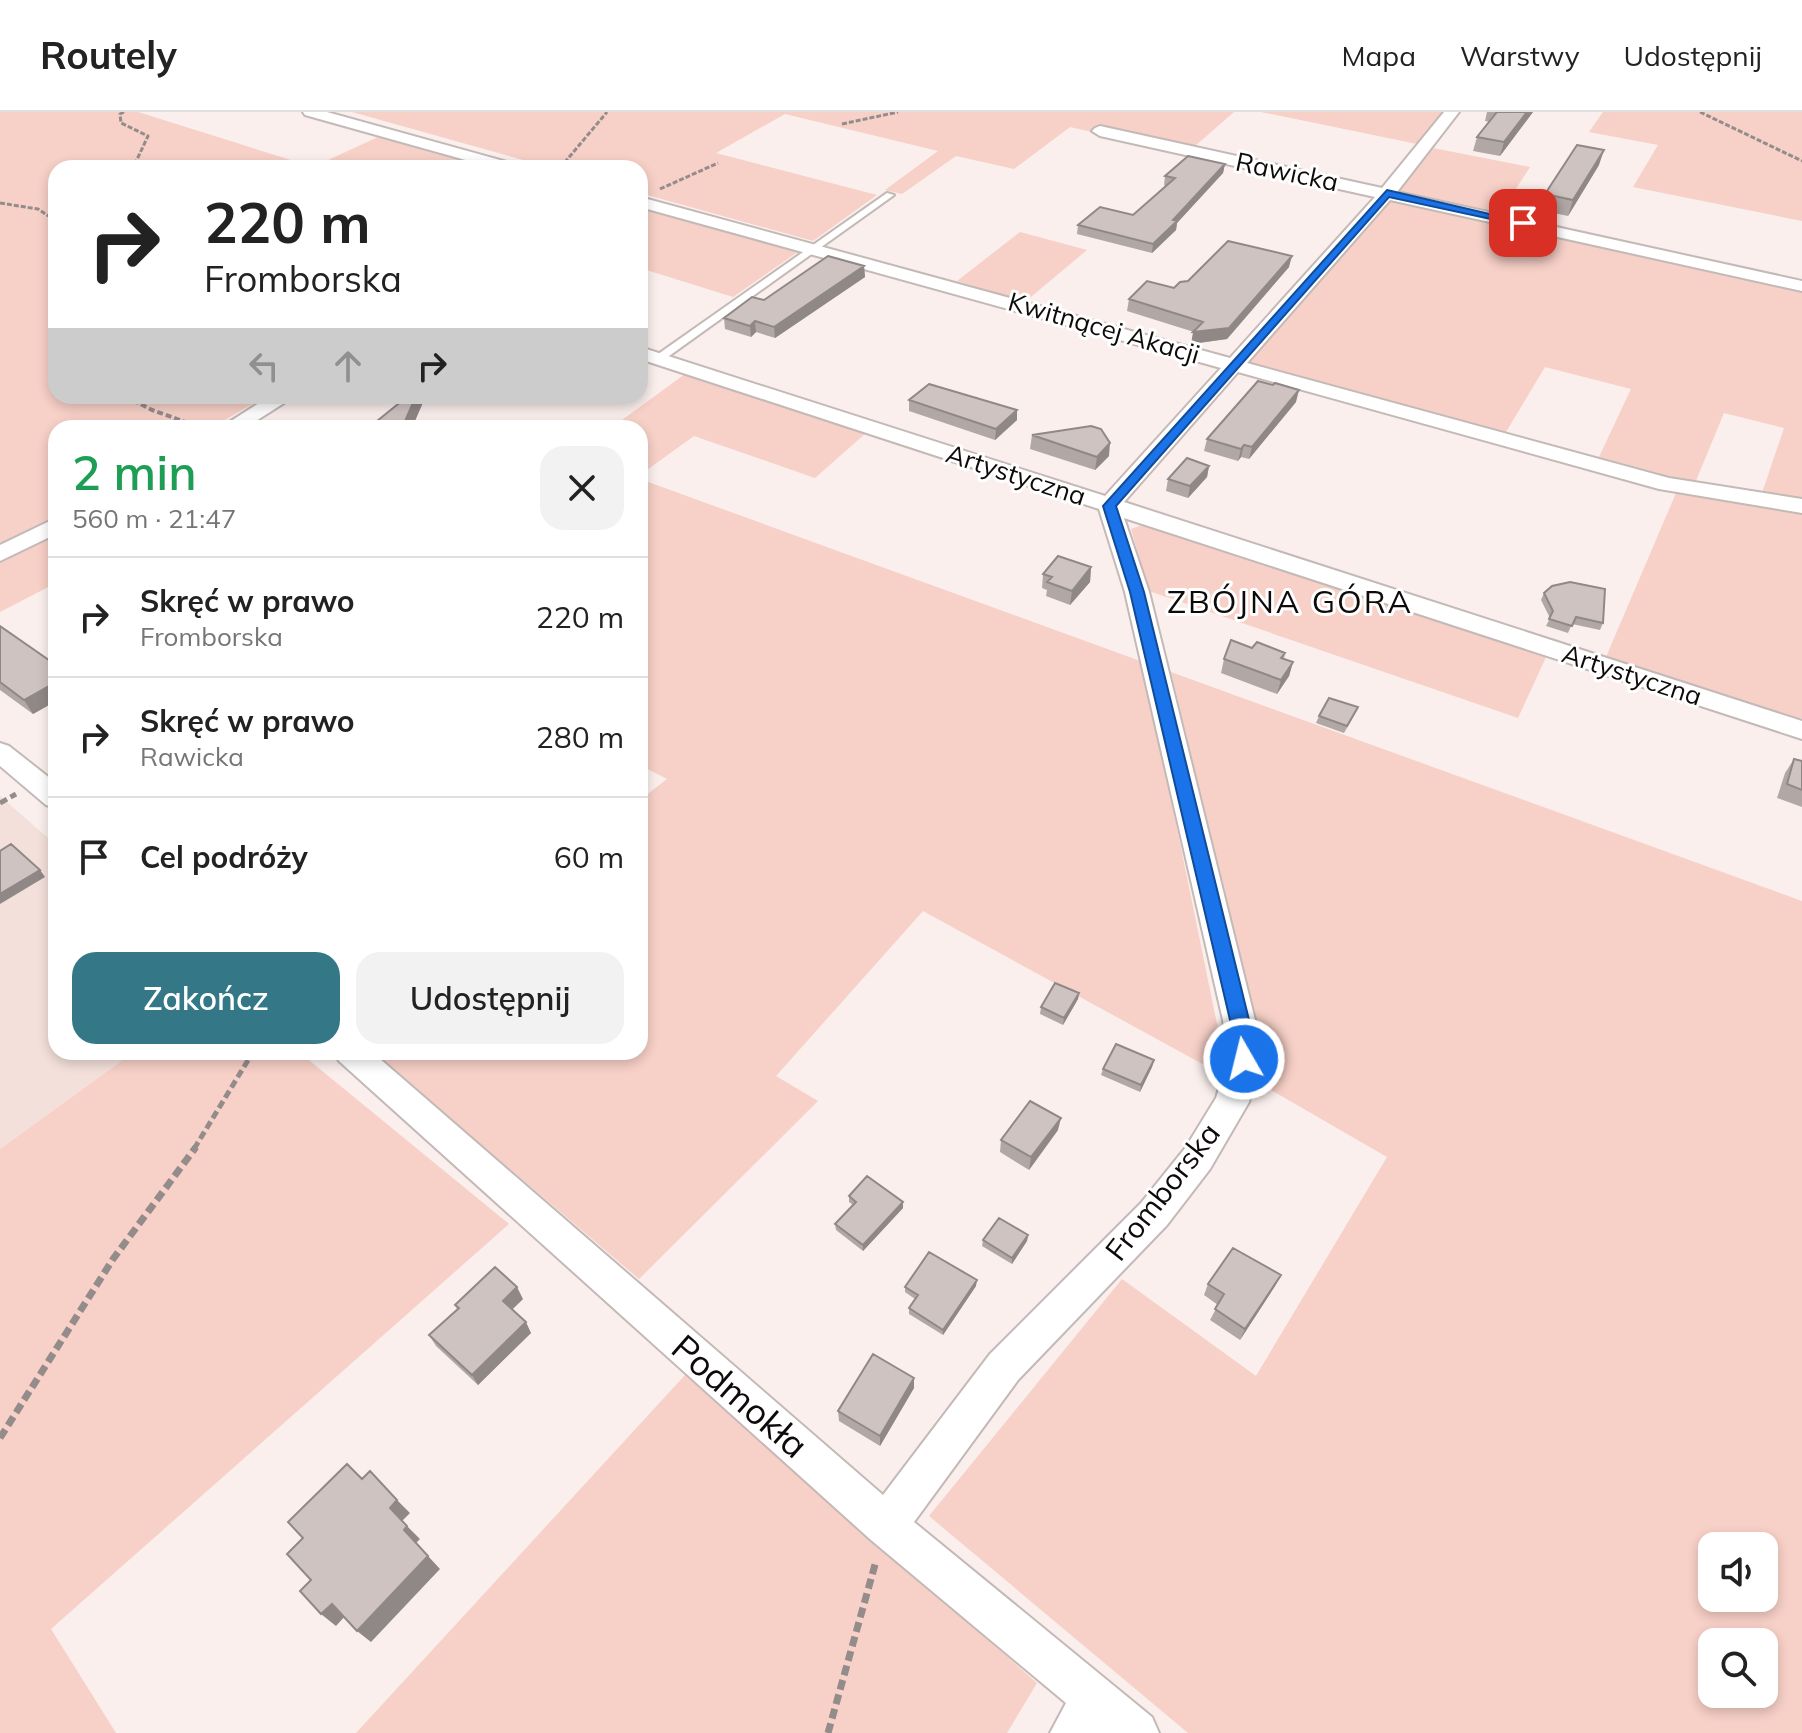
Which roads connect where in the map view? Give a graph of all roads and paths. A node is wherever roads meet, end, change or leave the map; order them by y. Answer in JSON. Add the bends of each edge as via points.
{"nodes":[{"id":1,"x":124,"y":112,"type":"edge"},
{"id":2,"x":310,"y":112,"type":"edge"},
{"id":3,"x":607,"y":112,"type":"edge"},
{"id":4,"x":898,"y":112,"type":"edge"},
{"id":5,"x":1452,"y":112,"type":"edge"},
{"id":6,"x":1700,"y":112,"type":"edge"},
{"id":7,"x":842,"y":124,"type":"dead end"},
{"id":8,"x":1100,"y":131,"type":"dead end"},
{"id":9,"x":137,"y":160,"type":"edge"},
{"id":10,"x":483,"y":160,"type":"edge"},
{"id":11,"x":567,"y":160,"type":"edge"},
{"id":12,"x":1802,"y":161,"type":"edge"},
{"id":13,"x":718,"y":163,"type":"dead end"},
{"id":14,"x":1387,"y":193,"type":"junction"},
{"id":15,"x":890,"y":195,"type":"dead end"},
{"id":16,"x":648,"y":197,"type":"edge"},
{"id":17,"x":648,"y":197,"type":"edge"},
{"id":18,"x":0,"y":203,"type":"edge"},
{"id":19,"x":48,"y":214,"type":"edge"},
{"id":20,"x":814,"y":248,"type":"junction"},
{"id":21,"x":1802,"y":286,"type":"edge"},
{"id":22,"x":649,"y":356,"type":"edge"},
{"id":23,"x":1235,"y":364,"type":"junction"},
{"id":24,"x":140,"y":404,"type":"edge"},
{"id":25,"x":271,"y":404,"type":"edge"},
{"id":26,"x":180,"y":420,"type":"edge"},
{"id":27,"x":244,"y":420,"type":"edge"},
{"id":28,"x":1109,"y":506,"type":"junction"},
{"id":29,"x":1802,"y":506,"type":"edge"},
{"id":30,"x":48,"y":529,"type":"edge"},
{"id":31,"x":0,"y":554,"type":"edge"},
{"id":32,"x":1802,"y":730,"type":"edge"},
{"id":33,"x":0,"y":752,"type":"edge"},
{"id":34,"x":48,"y":786,"type":"edge"},
{"id":35,"x":248,"y":1060,"type":"edge"},
{"id":36,"x":359,"y":1060,"type":"edge"},
{"id":37,"x":0,"y":1438,"type":"edge"},
{"id":38,"x":886,"y":1525,"type":"junction"},
{"id":39,"x":1084,"y":1716,"type":"edge"},
{"id":40,"x":828,"y":1733,"type":"edge"},
{"id":41,"x":1136,"y":1733,"type":"edge"}],
"edges":[{"from":1,"to":9,"type":"path","via":[[121,123],[148,136]]},
{"from":2,"to":10,"type":"street"},
{"from":3,"to":11,"type":"path"},
{"from":4,"to":7,"type":"path"},
{"from":5,"to":14,"type":"street"},
{"from":6,"to":12,"type":"path"},
{"from":8,"to":14,"type":"street","name":"Rawicka"},
{"from":13,"to":16,"type":"path"},
{"from":14,"to":21,"type":"street","name":"Rawicka"},
{"from":14,"to":23,"type":"street"},
{"from":15,"to":20,"type":"lane"},
{"from":17,"to":20,"type":"street","name":"Kwitnącej Akacji"},
{"from":18,"to":19,"type":"path"},
{"from":20,"to":22,"type":"lane"},
{"from":20,"to":23,"type":"street","name":"Kwitnącej Akacji"},
{"from":22,"to":28,"type":"street","name":"Artystyczna"},
{"from":23,"to":28,"type":"street"},
{"from":23,"to":29,"type":"street","name":"Kwitnącej Akacji","via":[[1667,484]]},
{"from":24,"to":26,"type":"path"},
{"from":25,"to":27,"type":"street"},
{"from":28,"to":32,"type":"street","name":"Artystyczna"},
{"from":28,"to":38,"type":"street","name":"Fromborska","via":[[1137,592],[1244,1059],[1232,1102],[1198,1158],[1154,1214],[1004,1367]]},
{"from":30,"to":31,"type":"street"},
{"from":33,"to":34,"type":"street"},
{"from":35,"to":37,"type":"path","via":[[187,1161],[113,1259]]},
{"from":36,"to":38,"type":"street","name":"Podmokła"},
{"from":38,"to":39,"type":"street","name":"Podmokła"},
{"from":38,"to":40,"type":"path"},
{"from":39,"to":41,"type":"street","name":"Podmokła"}]}
